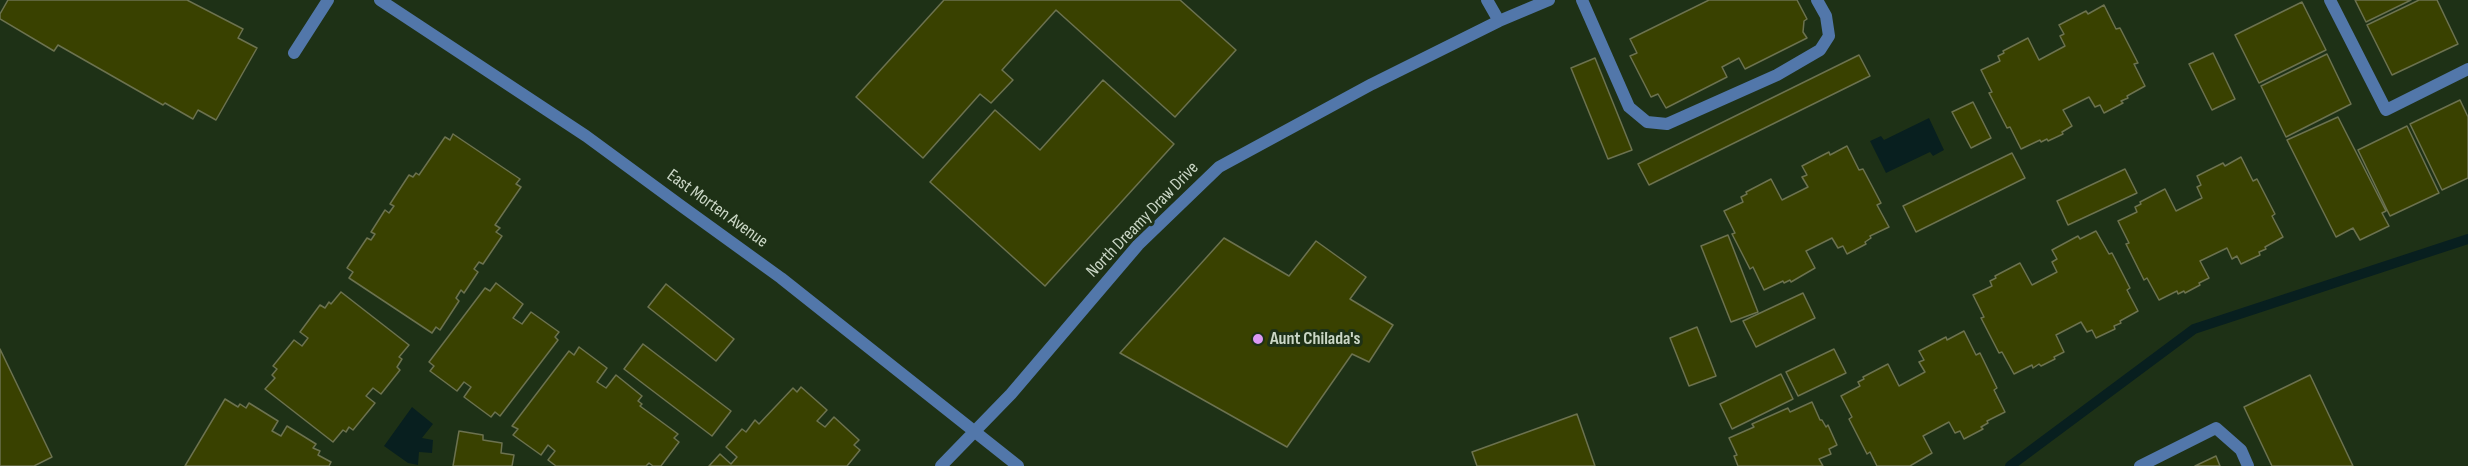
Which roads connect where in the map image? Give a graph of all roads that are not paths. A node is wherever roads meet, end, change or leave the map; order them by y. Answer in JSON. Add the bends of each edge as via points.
{"nodes":[{"id":1,"x":328,"y":0,"type":"edge"},
{"id":2,"x":380,"y":0,"type":"edge"},
{"id":3,"x":1487,"y":0,"type":"edge"},
{"id":4,"x":1549,"y":0,"type":"edge"},
{"id":5,"x":1582,"y":0,"type":"edge"},
{"id":6,"x":1817,"y":0,"type":"edge"},
{"id":7,"x":2330,"y":0,"type":"edge"},
{"id":8,"x":1499,"y":21,"type":"junction"},
{"id":9,"x":294,"y":53,"type":"dead end"},
{"id":10,"x":2468,"y":69,"type":"edge"},
{"id":11,"x":975,"y":431,"type":"junction"},
{"id":12,"x":941,"y":466,"type":"edge"},
{"id":13,"x":1018,"y":466,"type":"edge"},
{"id":14,"x":2140,"y":466,"type":"edge"},
{"id":15,"x":2248,"y":466,"type":"edge"}],
"edges":[{"from":1,"to":9,"type":"street"},
{"from":2,"to":11,"type":"street","name":"East Morten Avenue","via":[[586,136],[781,278]]},
{"from":3,"to":8,"type":"street"},
{"from":4,"to":8,"type":"street","name":"North Dreamy Draw Drive"},
{"from":5,"to":6,"type":"street","via":[[1629,107],[1647,122],[1667,124],[1777,75],[1820,50],[1829,36],[1826,16]]},
{"from":7,"to":10,"type":"street","via":[[2386,110]]},
{"from":8,"to":11,"type":"street","name":"North Dreamy Draw Drive","via":[[1219,167],[1138,245]]},
{"from":11,"to":12,"type":"street","name":"North Dreamy Draw Drive"},
{"from":11,"to":13,"type":"street","name":"East Morten Avenue"},
{"from":14,"to":15,"type":"street","via":[[2216,428],[2241,450]]}]}
